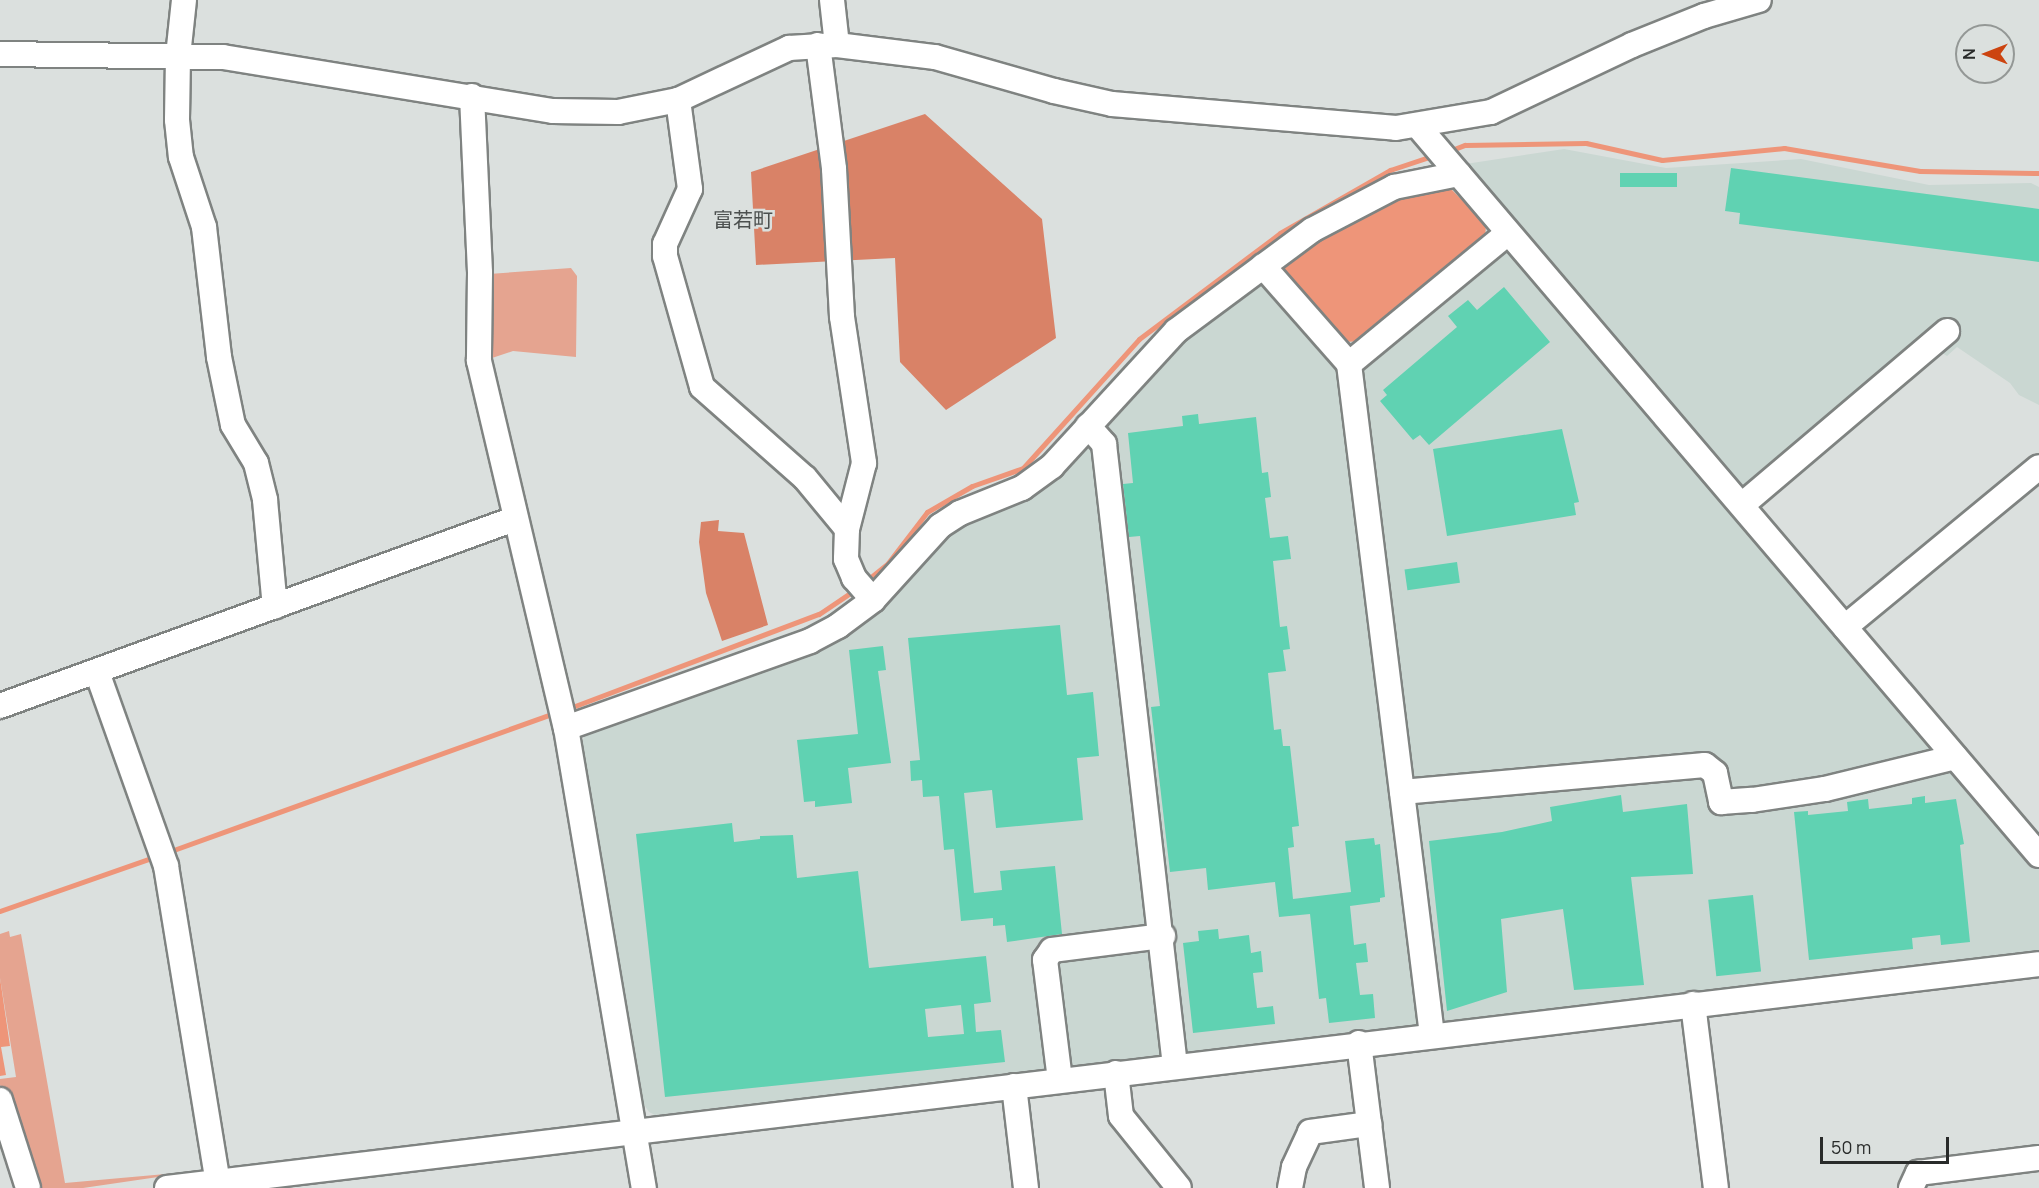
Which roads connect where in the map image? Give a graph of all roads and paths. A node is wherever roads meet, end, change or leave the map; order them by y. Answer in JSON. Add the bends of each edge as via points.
{"nodes":[{"id":1,"x":184,"y":0,"type":"edge"},
{"id":2,"x":832,"y":0,"type":"edge"},
{"id":3,"x":1759,"y":0,"type":"edge"},
{"id":4,"x":1702,"y":8,"type":"edge"},
{"id":5,"x":827,"y":45,"type":"junction"},
{"id":6,"x":0,"y":54,"type":"edge"},
{"id":7,"x":178,"y":56,"type":"junction"},
{"id":8,"x":472,"y":96,"type":"junction"},
{"id":9,"x":678,"y":100,"type":"junction"},
{"id":10,"x":1418,"y":125,"type":"junction"},
{"id":11,"x":1447,"y":160,"type":"junction"},
{"id":12,"x":1508,"y":233,"type":"junction"},
{"id":13,"x":1263,"y":266,"type":"junction"},
{"id":14,"x":1947,"y":332,"type":"dead end"},
{"id":15,"x":1349,"y":364,"type":"junction"},
{"id":16,"x":1088,"y":426,"type":"junction"},
{"id":17,"x":2039,"y":467,"type":"edge"},
{"id":18,"x":1742,"y":505,"type":"junction"},
{"id":19,"x":514,"y":519,"type":"junction"},
{"id":20,"x":847,"y":529,"type":"junction"},
{"id":21,"x":864,"y":589,"type":"junction"},
{"id":22,"x":275,"y":607,"type":"junction"},
{"id":23,"x":1845,"y":627,"type":"junction"},
{"id":24,"x":97,"y":672,"type":"junction"},
{"id":25,"x":0,"y":706,"type":"edge"},
{"id":26,"x":563,"y":715,"type":"junction"},
{"id":27,"x":1955,"y":757,"type":"junction"},
{"id":28,"x":1402,"y":792,"type":"junction"},
{"id":29,"x":2039,"y":855,"type":"edge"},
{"id":30,"x":1163,"y":936,"type":"junction"},
{"id":31,"x":2039,"y":964,"type":"edge"},
{"id":32,"x":1693,"y":1004,"type":"junction"},
{"id":33,"x":1432,"y":1035,"type":"junction"},
{"id":34,"x":1359,"y":1043,"type":"junction"},
{"id":35,"x":1175,"y":1066,"type":"junction"},
{"id":36,"x":1116,"y":1073,"type":"junction"},
{"id":37,"x":1060,"y":1080,"type":"junction"},
{"id":38,"x":1014,"y":1086,"type":"junction"},
{"id":39,"x":0,"y":1100,"type":"edge"},
{"id":40,"x":1369,"y":1124,"type":"junction"},
{"id":41,"x":635,"y":1133,"type":"junction"},
{"id":42,"x":2039,"y":1158,"type":"edge"},
{"id":43,"x":219,"y":1185,"type":"edge"},
{"id":44,"x":28,"y":1188,"type":"edge"},
{"id":45,"x":168,"y":1188,"type":"edge"},
{"id":46,"x":644,"y":1188,"type":"edge"},
{"id":47,"x":1026,"y":1188,"type":"edge"},
{"id":48,"x":1179,"y":1188,"type":"edge"},
{"id":49,"x":1290,"y":1188,"type":"edge"},
{"id":50,"x":1377,"y":1188,"type":"edge"},
{"id":51,"x":1716,"y":1188,"type":"edge"},
{"id":52,"x":1911,"y":1188,"type":"edge"}],
"edges":[{"from":1,"to":7,"type":"street"},
{"from":2,"to":5,"type":"street"},
{"from":3,"to":4,"type":"street"},
{"from":4,"to":10,"type":"street","via":[[1491,112]]},
{"from":5,"to":9,"type":"street","via":[[789,48]]},
{"from":5,"to":10,"type":"street","via":[[935,57],[1112,104],[1299,122]]},
{"from":5,"to":20,"type":"street","via":[[842,317],[864,463]]},
{"from":6,"to":7,"type":"street"},
{"from":7,"to":8,"type":"street","via":[[316,69]]},
{"from":7,"to":22,"type":"street","via":[[181,157],[204,227],[219,357],[233,424],[256,463],[265,500]]},
{"from":8,"to":9,"type":"street","via":[[582,112],[618,112]]},
{"from":8,"to":19,"type":"street","via":[[480,273],[479,361]]},
{"from":9,"to":20,"type":"street","via":[[690,189],[665,244],[664,256],[702,387],[805,478]]},
{"from":10,"to":11,"type":"street"},
{"from":11,"to":12,"type":"street"},
{"from":11,"to":13,"type":"street","via":[[1362,201],[1312,230]]},
{"from":12,"to":15,"type":"street"},
{"from":12,"to":18,"type":"street"},
{"from":13,"to":15,"type":"street"},
{"from":13,"to":16,"type":"street","via":[[1176,332]]},
{"from":14,"to":18,"type":"street"},
{"from":15,"to":28,"type":"street"},
{"from":16,"to":21,"type":"street","via":[[1052,466],[1022,488],[960,513]]},
{"from":16,"to":30,"type":"street","via":[[1104,444]]},
{"from":17,"to":23,"type":"street"},
{"from":18,"to":23,"type":"street"},
{"from":19,"to":22,"type":"street"},
{"from":19,"to":26,"type":"street"},
{"from":20,"to":21,"type":"street","via":[[846,559]]},
{"from":21,"to":26,"type":"street","via":[[810,641]]},
{"from":22,"to":24,"type":"street"},
{"from":23,"to":27,"type":"street"},
{"from":24,"to":25,"type":"street"},
{"from":24,"to":43,"type":"street","via":[[162,854]]},
{"from":26,"to":41,"type":"street"},
{"from":27,"to":28,"type":"street","via":[[1826,789],[1721,802],[1715,773],[1705,765]]},
{"from":27,"to":29,"type":"street"},
{"from":28,"to":33,"type":"street"},
{"from":30,"to":35,"type":"street"},
{"from":30,"to":37,"type":"street","via":[[1052,950],[1045,960]]},
{"from":31,"to":32,"type":"street"},
{"from":32,"to":33,"type":"street"},
{"from":32,"to":51,"type":"street"},
{"from":33,"to":34,"type":"street"},
{"from":34,"to":35,"type":"street"},
{"from":34,"to":40,"type":"street"},
{"from":35,"to":36,"type":"street"},
{"from":36,"to":37,"type":"street"},
{"from":36,"to":48,"type":"street","via":[[1121,1116]]},
{"from":37,"to":38,"type":"street"},
{"from":38,"to":41,"type":"street"},
{"from":38,"to":47,"type":"street"},
{"from":39,"to":44,"type":"street"},
{"from":40,"to":49,"type":"street","via":[[1310,1132],[1294,1167]]},
{"from":40,"to":50,"type":"street"},
{"from":41,"to":43,"type":"street"},
{"from":41,"to":46,"type":"street"},
{"from":42,"to":52,"type":"street","via":[[1918,1173]]},
{"from":43,"to":45,"type":"street"}]}
